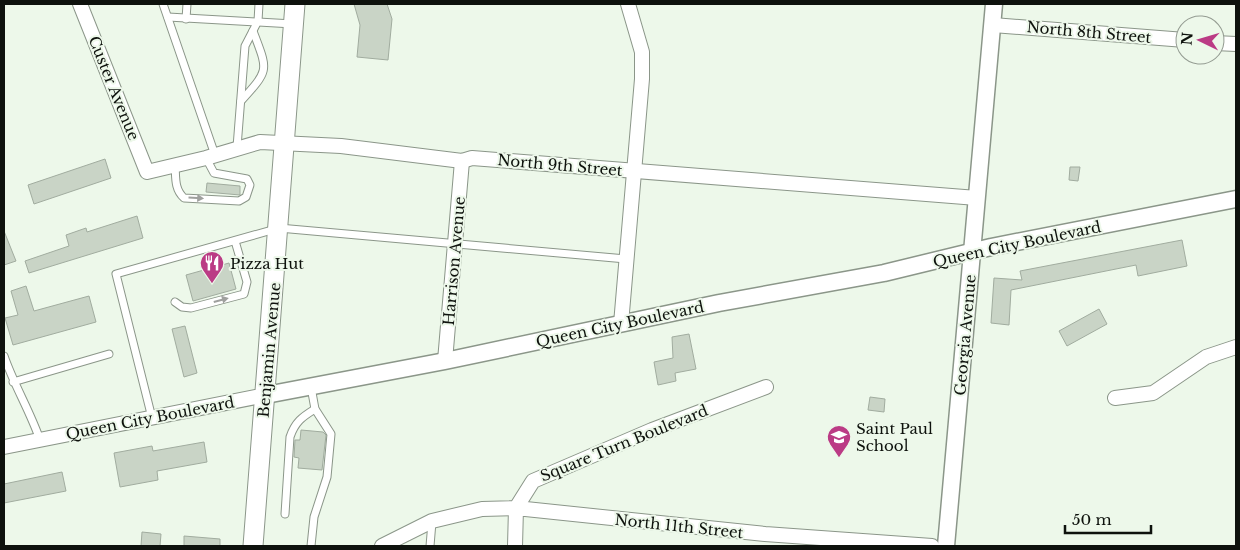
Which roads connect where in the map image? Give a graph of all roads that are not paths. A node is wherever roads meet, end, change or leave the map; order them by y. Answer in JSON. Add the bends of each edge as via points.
{"nodes":[{"id":1,"x":80,"y":4,"type":"edge"},
{"id":2,"x":163,"y":4,"type":"edge"},
{"id":3,"x":187,"y":4,"type":"edge"},
{"id":4,"x":260,"y":4,"type":"edge"},
{"id":5,"x":295,"y":4,"type":"edge"},
{"id":6,"x":628,"y":4,"type":"edge"},
{"id":7,"x":994,"y":4,"type":"edge"},
{"id":8,"x":168,"y":17,"type":"junction"},
{"id":9,"x":186,"y":19,"type":"junction"},
{"id":10,"x":258,"y":21,"type":"junction"},
{"id":11,"x":293,"y":24,"type":"junction"},
{"id":12,"x":993,"y":25,"type":"junction"},
{"id":13,"x":253,"y":31,"type":"junction"},
{"id":14,"x":1175,"y":39,"type":"edge"},
{"id":15,"x":241,"y":101,"type":"junction"},
{"id":16,"x":284,"y":143,"type":"junction"},
{"id":17,"x":237,"y":147,"type":"junction"},
{"id":18,"x":211,"y":156,"type":"junction"},
{"id":19,"x":462,"y":161,"type":"junction"},
{"id":20,"x":175,"y":164,"type":"junction"},
{"id":21,"x":634,"y":171,"type":"junction"},
{"id":22,"x":147,"y":172,"type":"joint"},
{"id":23,"x":977,"y":198,"type":"junction"},
{"id":24,"x":1236,"y":199,"type":"edge"},
{"id":25,"x":279,"y":228,"type":"junction"},
{"id":26,"x":235,"y":241,"type":"junction"},
{"id":27,"x":455,"y":242,"type":"junction"},
{"id":28,"x":972,"y":252,"type":"junction"},
{"id":29,"x":626,"y":259,"type":"junction"},
{"id":30,"x":175,"y":302,"type":"dead end"},
{"id":31,"x":621,"y":324,"type":"junction"},
{"id":32,"x":1236,"y":347,"type":"edge"},
{"id":33,"x":109,"y":354,"type":"dead end"},
{"id":34,"x":4,"y":356,"type":"edge"},
{"id":35,"x":445,"y":361,"type":"junction"},
{"id":36,"x":13,"y":382,"type":"junction"},
{"id":37,"x":311,"y":387,"type":"junction"},
{"id":38,"x":766,"y":387,"type":"dead end"},
{"id":39,"x":266,"y":395,"type":"junction"},
{"id":40,"x":1115,"y":398,"type":"dead end"},
{"id":41,"x":315,"y":409,"type":"junction"},
{"id":42,"x":152,"y":418,"type":"junction"},
{"id":43,"x":40,"y":440,"type":"junction"},
{"id":44,"x":4,"y":447,"type":"edge"},
{"id":45,"x":516,"y":508,"type":"junction"},
{"id":46,"x":285,"y":514,"type":"dead end"},
{"id":47,"x":432,"y":521,"type":"junction"},
{"id":48,"x":764,"y":540,"type":"edge"},
{"id":49,"x":253,"y":546,"type":"edge"},
{"id":50,"x":311,"y":546,"type":"edge"},
{"id":51,"x":382,"y":546,"type":"edge"},
{"id":52,"x":430,"y":546,"type":"edge"},
{"id":53,"x":514,"y":546,"type":"edge"},
{"id":54,"x":932,"y":546,"type":"edge"},
{"id":55,"x":946,"y":546,"type":"edge"}],
"edges":[{"from":1,"to":22,"type":"street","name":"Custer Avenue"},
{"from":2,"to":8,"type":"lane"},
{"from":3,"to":9,"type":"lane"},
{"from":4,"to":10,"type":"lane"},
{"from":5,"to":11,"type":"main road","name":"Benjamin Avenue"},
{"from":6,"to":21,"type":"street","via":[[642,52]]},
{"from":7,"to":12,"type":"street","name":"Georgia Avenue"},
{"from":8,"to":9,"type":"lane"},
{"from":8,"to":18,"type":"lane"},
{"from":9,"to":10,"type":"lane"},
{"from":10,"to":11,"type":"lane"},
{"from":10,"to":13,"type":"lane"},
{"from":11,"to":16,"type":"main road","name":"Benjamin Avenue"},
{"from":12,"to":14,"type":"street","name":"North 8th Street"},
{"from":12,"to":23,"type":"street","name":"Georgia Avenue"},
{"from":13,"to":15,"type":"lane","via":[[245,46]]},
{"from":13,"to":15,"type":"lane","via":[[264,62],[263,77]]},
{"from":15,"to":17,"type":"lane"},
{"from":16,"to":17,"type":"street","name":"North 9th Street","via":[[260,142]]},
{"from":16,"to":19,"type":"street","name":"North 9th Street","via":[[342,146]]},
{"from":16,"to":25,"type":"main road","name":"Benjamin Avenue"},
{"from":17,"to":18,"type":"street","name":"North 9th Street"},
{"from":18,"to":20,"type":"street","name":"North 9th Street"},
{"from":20,"to":18,"type":"lane","one_way":true,"via":[[176,186],[184,198],[239,201],[246,197],[250,185],[247,179],[214,174]]},
{"from":19,"to":21,"type":"street","name":"North 9th Street","via":[[472,158]]},
{"from":19,"to":27,"type":"street","name":"Harrison Avenue"},
{"from":20,"to":22,"type":"street","name":"North 9th Street"},
{"from":21,"to":23,"type":"street","name":"North 9th Street"},
{"from":21,"to":29,"type":"street"},
{"from":23,"to":28,"type":"street","name":"Georgia Avenue"},
{"from":24,"to":28,"type":"street","name":"Queen City Boulevard"},
{"from":25,"to":26,"type":"lane"},
{"from":25,"to":27,"type":"lane"},
{"from":25,"to":39,"type":"main road","name":"Benjamin Avenue"},
{"from":30,"to":26,"type":"lane","one_way":true,"via":[[191,308],[244,294],[247,282]]},
{"from":26,"to":42,"type":"lane","via":[[116,274]]},
{"from":27,"to":29,"type":"lane"},
{"from":27,"to":35,"type":"street","name":"Harrison Avenue"},
{"from":28,"to":31,"type":"street","name":"Queen City Boulevard","via":[[884,273]]},
{"from":28,"to":55,"type":"street","name":"Georgia Avenue"},
{"from":29,"to":31,"type":"street"},
{"from":31,"to":35,"type":"street","name":"Queen City Boulevard"},
{"from":32,"to":40,"type":"street","via":[[1206,357],[1153,393]]},
{"from":33,"to":36,"type":"lane"},
{"from":34,"to":36,"type":"lane"},
{"from":35,"to":37,"type":"street","name":"Queen City Boulevard"},
{"from":36,"to":43,"type":"lane"},
{"from":37,"to":39,"type":"street","name":"Queen City Boulevard"},
{"from":37,"to":41,"type":"lane"},
{"from":38,"to":45,"type":"street","name":"Square Turn Boulevard","via":[[652,430],[533,481]]},
{"from":39,"to":42,"type":"street","name":"Queen City Boulevard"},
{"from":39,"to":49,"type":"main road","name":"Benjamin Avenue"},
{"from":41,"to":46,"type":"lane","via":[[299,419],[290,437]]},
{"from":41,"to":50,"type":"lane","via":[[330,434],[327,477],[314,517]]},
{"from":42,"to":43,"type":"street","name":"Queen City Boulevard"},
{"from":43,"to":44,"type":"street","name":"Queen City Boulevard"},
{"from":45,"to":47,"type":"street","via":[[482,509]]},
{"from":45,"to":48,"type":"street","name":"North 11th Street"},
{"from":45,"to":53,"type":"street"},
{"from":47,"to":51,"type":"street"},
{"from":47,"to":52,"type":"lane"},
{"from":48,"to":54,"type":"street","name":"North 11th Street"}]}
